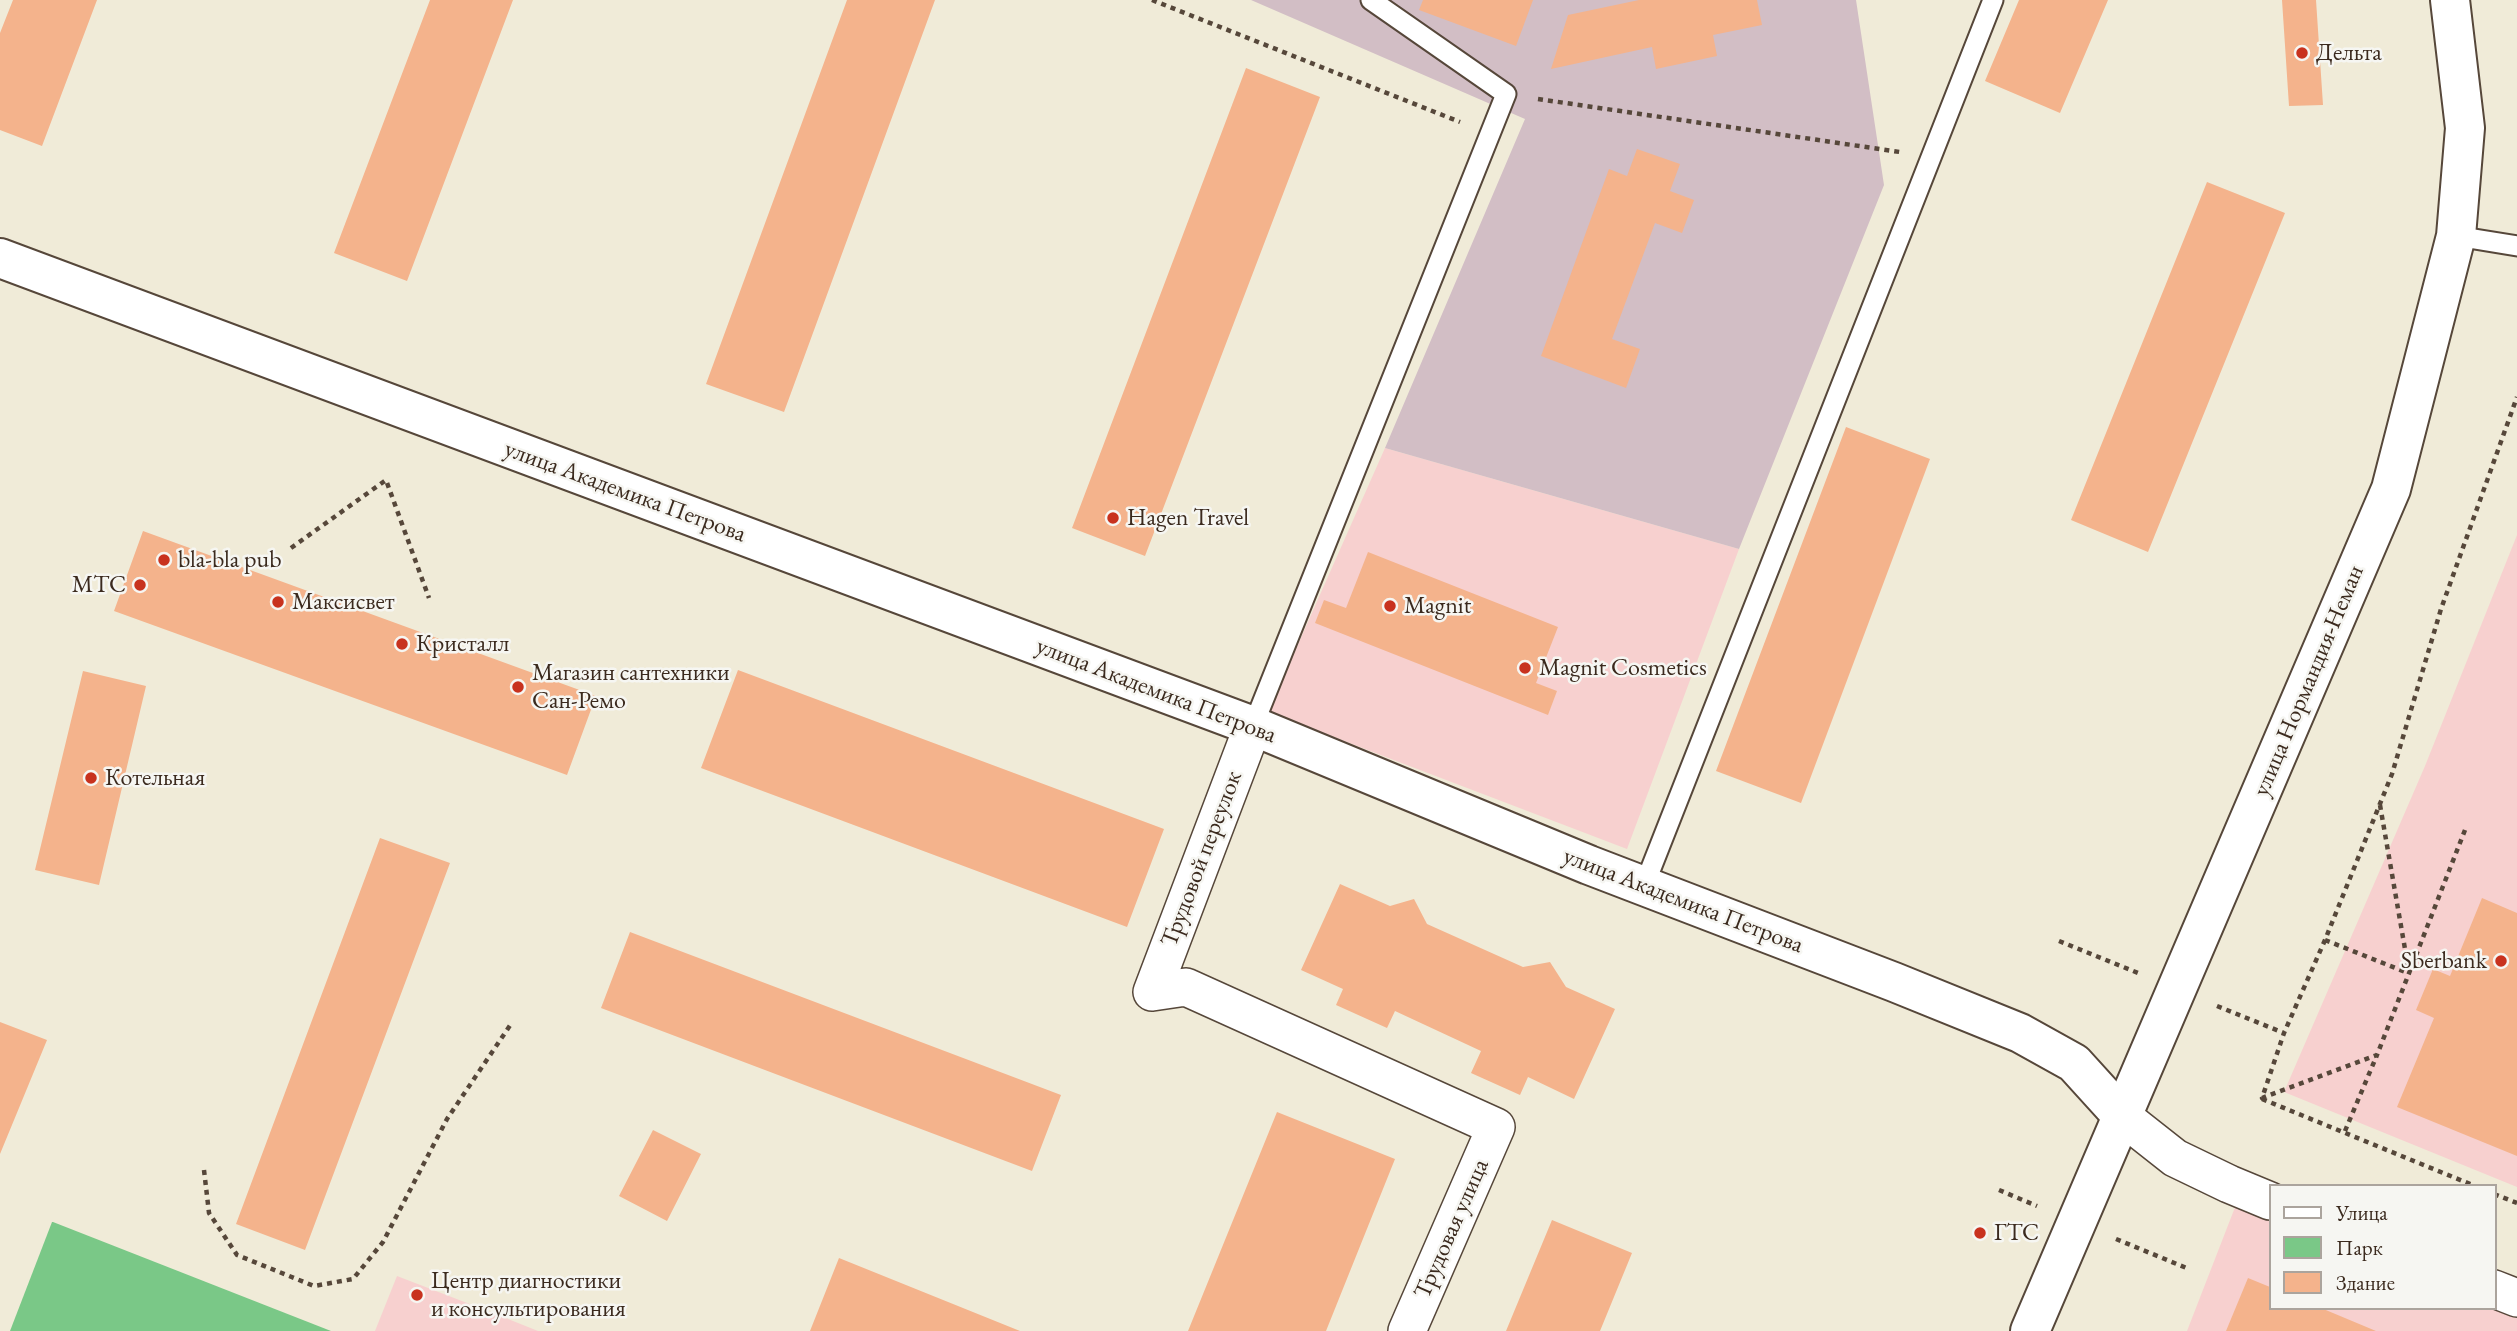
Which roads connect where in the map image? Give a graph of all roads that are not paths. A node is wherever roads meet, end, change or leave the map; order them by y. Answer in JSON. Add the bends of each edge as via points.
{"nodes":[{"id":1,"x":1371,"y":0,"type":"edge"},
{"id":2,"x":1993,"y":0,"type":"edge"},
{"id":3,"x":2450,"y":0,"type":"edge"},
{"id":4,"x":2456,"y":236,"type":"junction"},
{"id":5,"x":2517,"y":246,"type":"edge"},
{"id":6,"x":0,"y":258,"type":"edge"},
{"id":7,"x":1253,"y":726,"type":"junction"},
{"id":8,"x":1644,"y":886,"type":"junction"},
{"id":9,"x":2123,"y":1117,"type":"junction"},
{"id":10,"x":1496,"y":1127,"type":"joint"},
{"id":11,"x":2268,"y":1200,"type":"edge"},
{"id":12,"x":2496,"y":1290,"type":"edge"},
{"id":13,"x":2517,"y":1298,"type":"edge"},
{"id":14,"x":1407,"y":1331,"type":"edge"},
{"id":15,"x":2030,"y":1331,"type":"edge"}],
"edges":[{"from":1,"to":7,"type":"lane","via":[[1506,94]]},
{"from":2,"to":8,"type":"lane"},
{"from":3,"to":4,"type":"street","name":"улица Нормандия-Неман","via":[[2465,128]]},
{"from":4,"to":5,"type":"lane"},
{"from":4,"to":9,"type":"street","name":"улица Нормандия-Неман","via":[[2391,489]]},
{"from":6,"to":7,"type":"street","name":"улица Академика Петрова"},
{"from":7,"to":8,"type":"street","name":"улица Академика Петрова"},
{"from":7,"to":10,"type":"street","name":"Трудовой переулок","via":[[1152,992],[1186,987]]},
{"from":8,"to":9,"type":"street","name":"улица Академика Петрова","via":[[2020,1034],[2074,1063]]},
{"from":9,"to":11,"type":"street","name":"улица Академика Петрова","via":[[2175,1158]]},
{"from":9,"to":15,"type":"street","name":"улица Нормандия-Неман"},
{"from":10,"to":14,"type":"street","name":"Трудовая улица"},
{"from":12,"to":13,"type":"street"}]}
